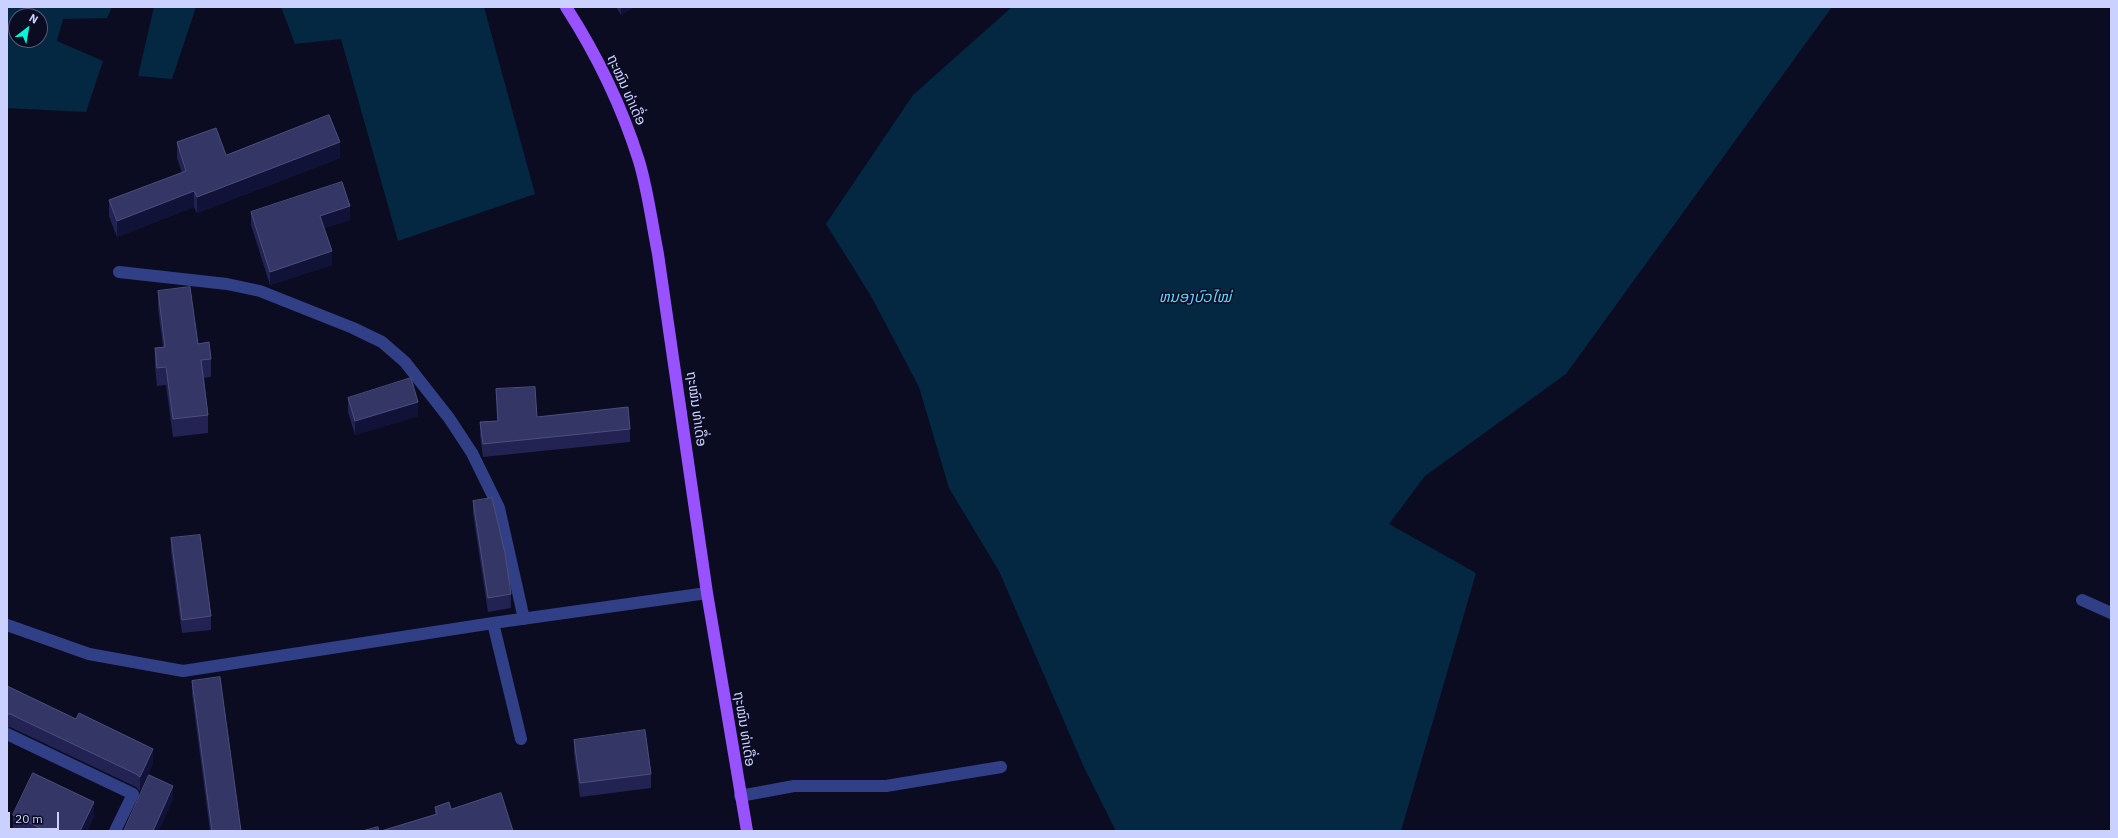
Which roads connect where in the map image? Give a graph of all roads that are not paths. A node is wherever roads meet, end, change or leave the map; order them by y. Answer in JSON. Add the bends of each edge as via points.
{"nodes":[{"id":1,"x":566,"y":7,"type":"edge"},
{"id":2,"x":119,"y":272,"type":"dead end"},
{"id":3,"x":707,"y":593,"type":"junction"},
{"id":4,"x":2082,"y":600,"type":"dead end"},
{"id":5,"x":2111,"y":613,"type":"edge"},
{"id":6,"x":524,"y":619,"type":"junction"},
{"id":7,"x":493,"y":623,"type":"junction"},
{"id":8,"x":7,"y":625,"type":"edge"},
{"id":9,"x":7,"y":734,"type":"edge"},
{"id":10,"x":521,"y":739,"type":"dead end"},
{"id":11,"x":1001,"y":767,"type":"dead end"},
{"id":12,"x":740,"y":796,"type":"junction"},
{"id":13,"x":115,"y":831,"type":"edge"},
{"id":14,"x":747,"y":831,"type":"edge"}],
"edges":[{"from":1,"to":3,"type":"main road","name":"ຖະໝົນ ທ່າເດື່ອ","via":[[591,48],[608,83],[624,118],[639,163],[658,254]]},
{"from":2,"to":6,"type":"street","via":[[227,284],[260,291],[382,342],[399,357],[449,418],[472,452],[499,508]]},
{"from":3,"to":6,"type":"street"},
{"from":3,"to":12,"type":"main road","name":"ຖະໝົນ ທ່າເດື່ອ"},
{"from":4,"to":5,"type":"street"},
{"from":6,"to":7,"type":"street"},
{"from":7,"to":8,"type":"street","via":[[184,671],[89,654]]},
{"from":7,"to":10,"type":"street"},
{"from":9,"to":13,"type":"street","via":[[133,794]]},
{"from":11,"to":12,"type":"street","via":[[886,786],[794,786]]},
{"from":12,"to":14,"type":"main road","name":"ຖະໝົນ ທ່າເດື່ອ"}]}
